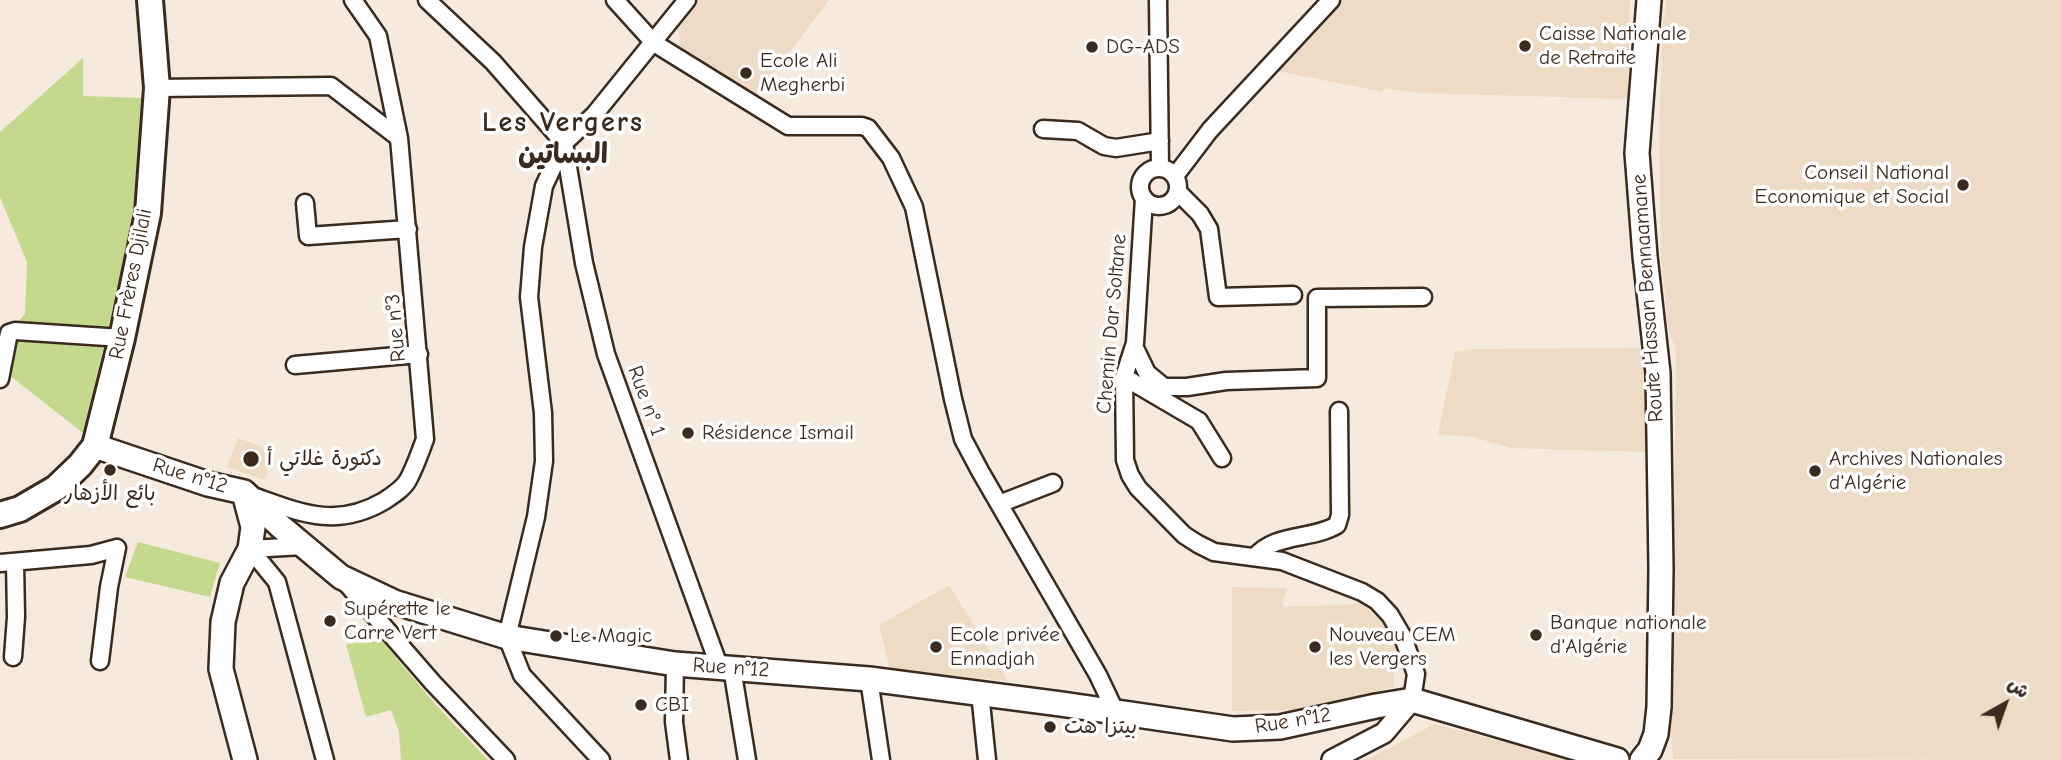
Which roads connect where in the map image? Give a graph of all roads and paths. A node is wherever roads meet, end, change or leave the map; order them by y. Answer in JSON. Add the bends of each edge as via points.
{"nodes":[{"id":1,"x":150,"y":0,"type":"edge"},
{"id":2,"x":353,"y":0,"type":"edge"},
{"id":3,"x":427,"y":0,"type":"edge"},
{"id":4,"x":615,"y":0,"type":"edge"},
{"id":5,"x":687,"y":0,"type":"edge"},
{"id":6,"x":1158,"y":0,"type":"edge"},
{"id":7,"x":1331,"y":0,"type":"edge"},
{"id":8,"x":1649,"y":0,"type":"edge"},
{"id":9,"x":654,"y":43,"type":"junction"},
{"id":10,"x":156,"y":88,"type":"junction"},
{"id":11,"x":1043,"y":129,"type":"dead end"},
{"id":12,"x":399,"y":138,"type":"junction"},
{"id":13,"x":1160,"y":141,"type":"junction"},
{"id":14,"x":564,"y":143,"type":"junction"},
{"id":15,"x":1167,"y":172,"type":"junction"},
{"id":16,"x":1178,"y":192,"type":"junction"},
{"id":17,"x":1144,"y":198,"type":"junction"},
{"id":18,"x":305,"y":203,"type":"dead end"},
{"id":19,"x":408,"y":229,"type":"junction"},
{"id":20,"x":1293,"y":295,"type":"dead end"},
{"id":21,"x":1423,"y":297,"type":"dead end"},
{"id":22,"x":122,"y":338,"type":"junction"},
{"id":23,"x":1134,"y":346,"type":"junction"},
{"id":24,"x":419,"y":354,"type":"junction"},
{"id":25,"x":295,"y":365,"type":"dead end"},
{"id":26,"x":1124,"y":377,"type":"junction"},
{"id":27,"x":0,"y":379,"type":"edge"},
{"id":28,"x":1339,"y":411,"type":"dead end"},
{"id":29,"x":95,"y":446,"type":"junction"},
{"id":30,"x":1222,"y":458,"type":"dead end"},
{"id":31,"x":1053,"y":483,"type":"dead end"},
{"id":32,"x":244,"y":492,"type":"junction"},
{"id":33,"x":999,"y":504,"type":"junction"},
{"id":34,"x":0,"y":515,"type":"edge"},
{"id":35,"x":303,"y":546,"type":"junction"},
{"id":36,"x":250,"y":548,"type":"junction"},
{"id":37,"x":1255,"y":557,"type":"junction"},
{"id":38,"x":7,"y":562,"type":"edge"},
{"id":39,"x":341,"y":577,"type":"junction"},
{"id":40,"x":507,"y":637,"type":"junction"},
{"id":41,"x":13,"y":657,"type":"dead end"},
{"id":42,"x":100,"y":661,"type":"dead end"},
{"id":43,"x":676,"y":664,"type":"junction"},
{"id":44,"x":725,"y":667,"type":"junction"},
{"id":45,"x":869,"y":679,"type":"junction"},
{"id":46,"x":980,"y":693,"type":"junction"},
{"id":47,"x":1412,"y":700,"type":"junction"},
{"id":48,"x":1116,"y":713,"type":"junction"},
{"id":49,"x":245,"y":760,"type":"edge"},
{"id":50,"x":325,"y":760,"type":"edge"},
{"id":51,"x":506,"y":760,"type":"edge"},
{"id":52,"x":601,"y":760,"type":"edge"},
{"id":53,"x":679,"y":760,"type":"edge"},
{"id":54,"x":747,"y":760,"type":"edge"},
{"id":55,"x":881,"y":760,"type":"edge"},
{"id":56,"x":987,"y":760,"type":"edge"},
{"id":57,"x":1332,"y":760,"type":"edge"},
{"id":58,"x":1617,"y":760,"type":"edge"},
{"id":59,"x":1642,"y":760,"type":"edge"}],
"edges":[{"from":1,"to":10,"type":"main road","name":"Rue Frères Djilali"},
{"from":2,"to":12,"type":"street","name":"Rue n°3","via":[[378,36]]},
{"from":3,"to":14,"type":"street","via":[[493,62]]},
{"from":4,"to":9,"type":"street"},
{"from":5,"to":9,"type":"street"},
{"from":6,"to":13,"type":"street"},
{"from":7,"to":15,"type":"street"},
{"from":8,"to":59,"type":"main road","name":"Route Hassan Bennaamane","via":[[1637,153],[1658,373],[1661,596],[1656,734]]},
{"from":9,"to":14,"type":"street","via":[[594,115]]},
{"from":9,"to":33,"type":"street","via":[[788,126],[868,128],[891,158],[914,207],[963,439]]},
{"from":10,"to":12,"type":"street","via":[[331,86]]},
{"from":10,"to":22,"type":"main road","name":"Rue Frères Djilali","via":[[148,213]]},
{"from":11,"to":13,"type":"street","via":[[1079,131],[1116,148]]},
{"from":12,"to":19,"type":"street","name":"Rue n°3"},
{"from":13,"to":15,"type":"street"},
{"from":14,"to":40,"type":"street","via":[[544,186],[533,247],[529,298],[544,461],[536,517]]},
{"from":14,"to":44,"type":"street","name":"Rue n° 1","via":[[584,263],[606,354]]},
{"from":15,"to":16,"type":"street"},
{"from":15,"to":17,"type":"street","via":[[1149,172],[1141,181]]},
{"from":16,"to":17,"type":"street","via":[[1171,203],[1160,206]]},
{"from":16,"to":20,"type":"street","via":[[1209,229],[1218,297]]},
{"from":17,"to":23,"type":"street","name":"Chemin Dar Soltane"},
{"from":18,"to":19,"type":"street","via":[[308,236]]},
{"from":19,"to":24,"type":"street","name":"Rue n°3"},
{"from":21,"to":23,"type":"street","via":[[1317,298],[1317,378],[1164,387],[1147,373]]},
{"from":22,"to":27,"type":"street","via":[[9,333]]},
{"from":22,"to":29,"type":"main road","name":"Rue Frères Djilali"},
{"from":23,"to":26,"type":"street","name":"Chemin Dar Soltane"},
{"from":24,"to":25,"type":"street"},
{"from":24,"to":32,"type":"street","name":"Rue n°3","via":[[425,439],[407,482],[395,494],[358,513],[324,518]]},
{"from":26,"to":30,"type":"street","via":[[1199,421]]},
{"from":26,"to":37,"type":"street","name":"Chemin Dar Soltane","via":[[1125,460],[1138,488],[1198,544],[1214,552]]},
{"from":28,"to":37,"type":"street","via":[[1337,525],[1266,546]]},
{"from":29,"to":32,"type":"main road","name":"Rue n°12"},
{"from":29,"to":34,"type":"main road","name":"Rue Frères Djilali","via":[[56,488]]},
{"from":31,"to":33,"type":"street"},
{"from":32,"to":35,"type":"main road","name":"Rue n°12"},
{"from":32,"to":36,"type":"main road","via":[[253,527]]},
{"from":33,"to":48,"type":"street"},
{"from":35,"to":36,"type":"street"},
{"from":35,"to":39,"type":"main road","name":"Rue n°12"},
{"from":36,"to":49,"type":"main road","via":[[232,583],[223,622],[220,669]]},
{"from":36,"to":50,"type":"street","via":[[277,582]]},
{"from":37,"to":47,"type":"street","name":"Chemin Dar Soltane","via":[[1282,561],[1377,601],[1390,615],[1416,674]]},
{"from":38,"to":41,"type":"street","via":[[16,617]]},
{"from":38,"to":42,"type":"street","via":[[91,555],[117,548]]},
{"from":39,"to":40,"type":"main road","name":"Rue n°12","via":[[417,610]]},
{"from":39,"to":51,"type":"street"},
{"from":40,"to":43,"type":"main road","name":"Rue n°12"},
{"from":40,"to":52,"type":"street","via":[[522,674]]},
{"from":43,"to":44,"type":"main road","name":"Rue n°12"},
{"from":43,"to":53,"type":"street","via":[[674,722]]},
{"from":44,"to":45,"type":"main road","name":"Rue n°12"},
{"from":44,"to":54,"type":"street","name":"Rue n° 1"},
{"from":45,"to":46,"type":"main road","name":"Rue n°12"},
{"from":45,"to":55,"type":"street"},
{"from":46,"to":48,"type":"main road","name":"Rue n°12"},
{"from":46,"to":56,"type":"street"},
{"from":47,"to":48,"type":"main road","name":"Rue n°12","via":[[1269,728],[1233,729]]},
{"from":47,"to":57,"type":"street","via":[[1384,733]]},
{"from":47,"to":58,"type":"main road"}]}
